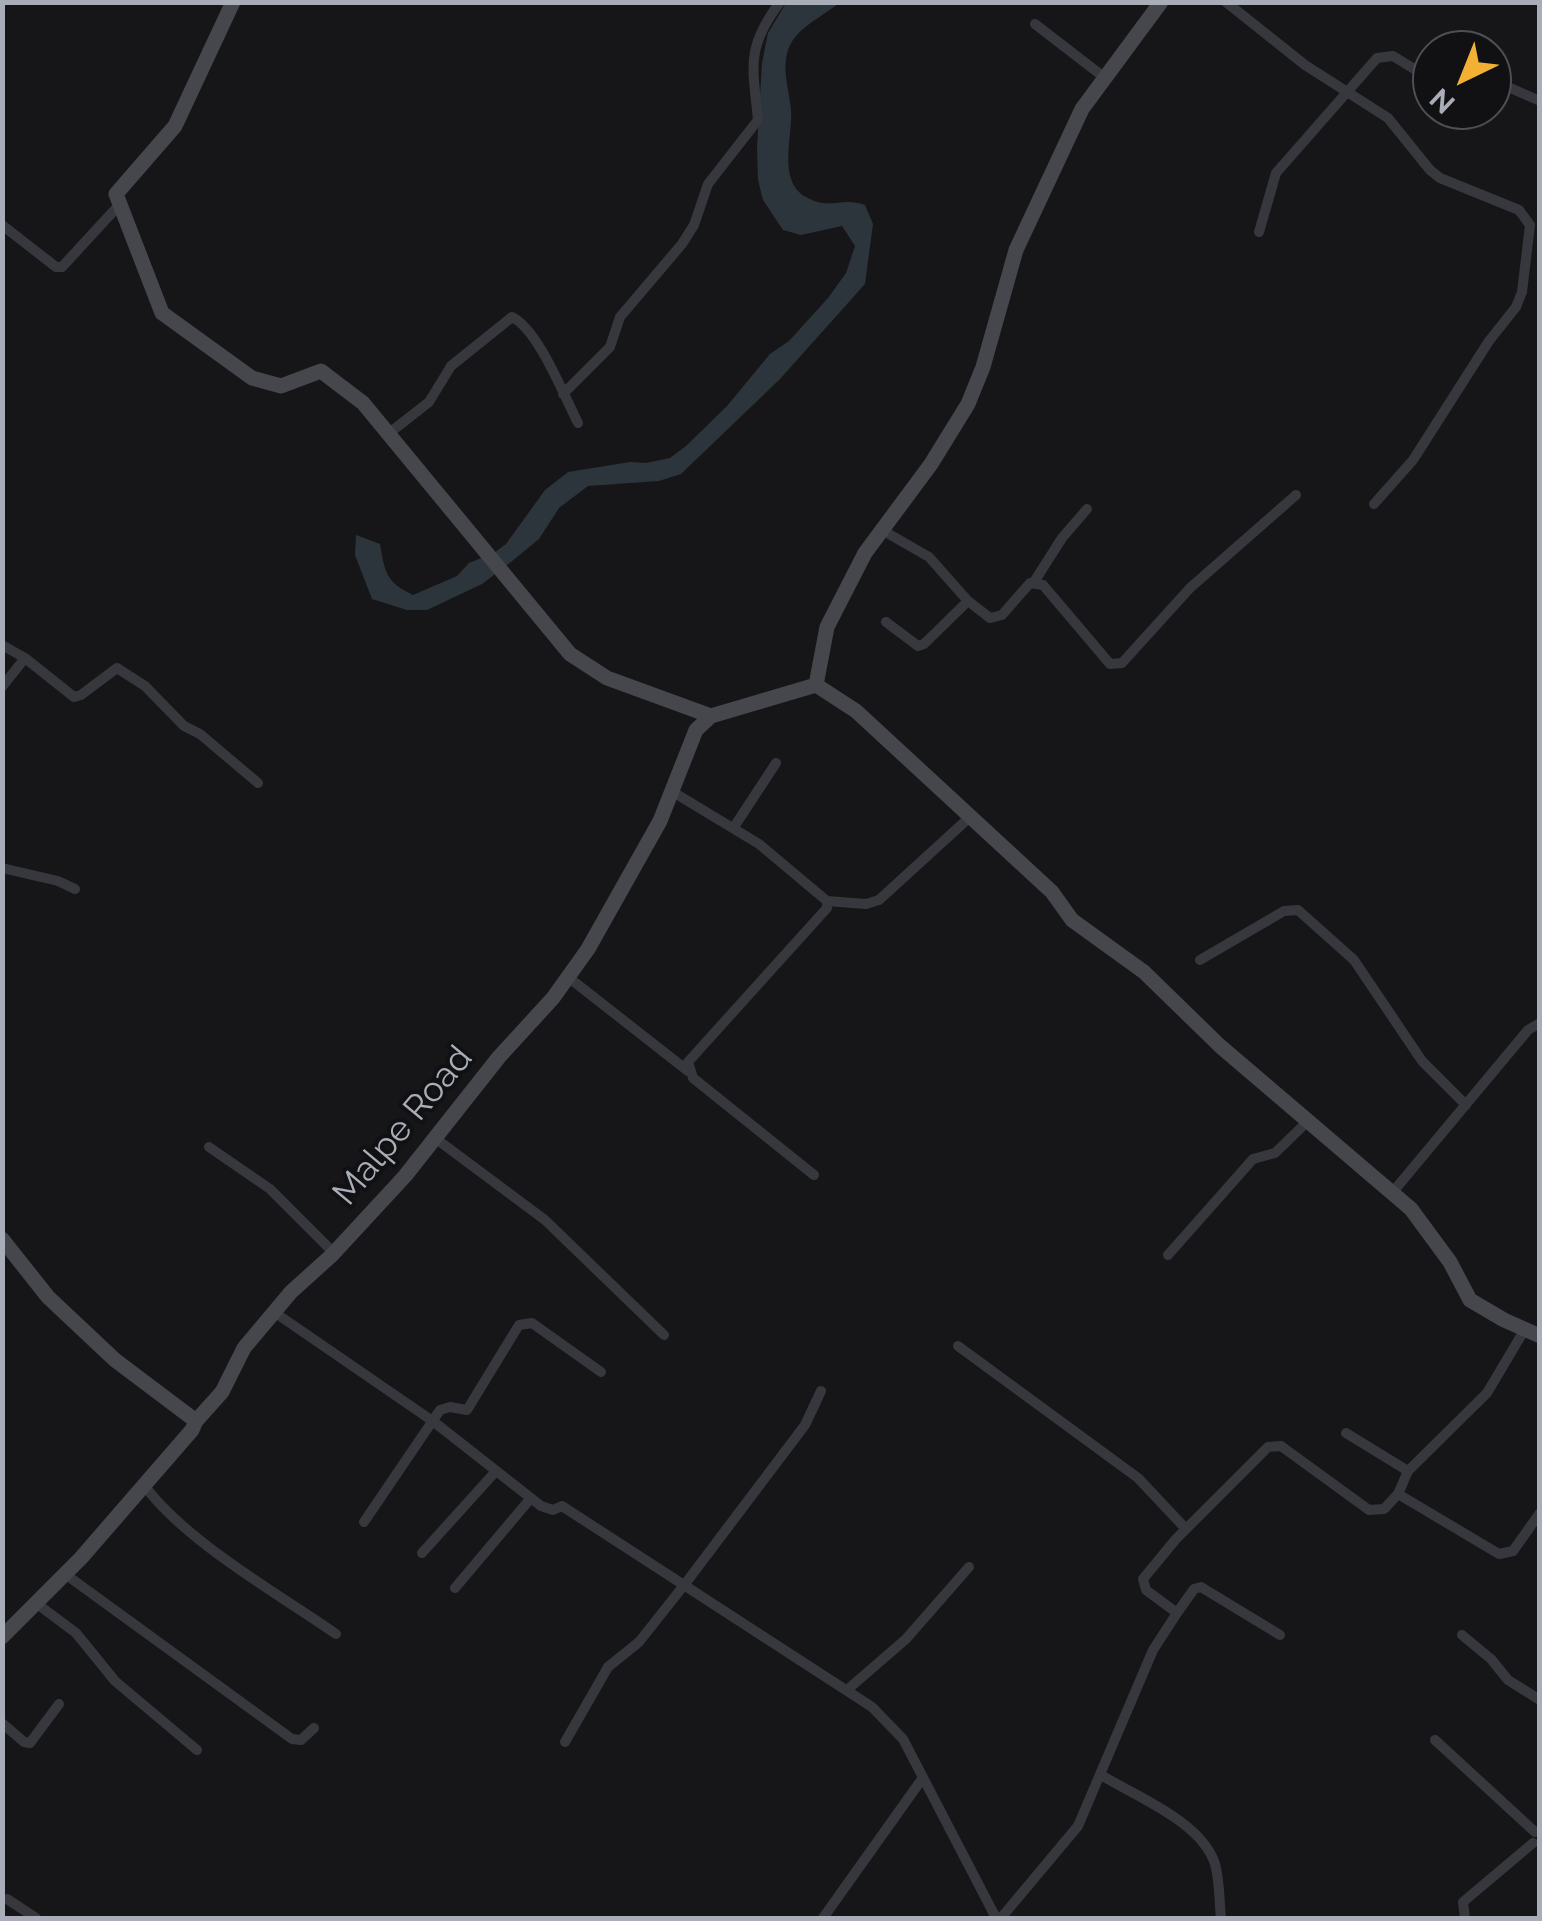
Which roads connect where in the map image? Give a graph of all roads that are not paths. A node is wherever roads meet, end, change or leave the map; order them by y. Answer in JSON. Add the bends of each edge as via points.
{"nodes":[{"id":1,"x":233,"y":2,"type":"edge"},
{"id":2,"x":780,"y":2,"type":"edge"},
{"id":3,"x":1161,"y":2,"type":"edge"},
{"id":4,"x":1226,"y":2,"type":"edge"},
{"id":5,"x":1035,"y":24,"type":"dead end"},
{"id":6,"x":1412,"y":68,"type":"edge"},
{"id":7,"x":1105,"y":78,"type":"junction"},
{"id":8,"x":1512,"y":89,"type":"edge"},
{"id":9,"x":1346,"y":91,"type":"junction"},
{"id":10,"x":1540,"y":101,"type":"edge"},
{"id":11,"x":120,"y":204,"type":"junction"},
{"id":12,"x":2,"y":225,"type":"edge"},
{"id":13,"x":1259,"y":232,"type":"dead end"},
{"id":14,"x":563,"y":394,"type":"junction"},
{"id":15,"x":578,"y":423,"type":"dead end"},
{"id":16,"x":388,"y":434,"type":"junction"},
{"id":17,"x":1296,"y":495,"type":"dead end"},
{"id":18,"x":1374,"y":504,"type":"dead end"},
{"id":19,"x":1086,"y":509,"type":"dead end"},
{"id":20,"x":882,"y":530,"type":"junction"},
{"id":21,"x":1034,"y":582,"type":"junction"},
{"id":22,"x":968,"y":602,"type":"junction"},
{"id":23,"x":886,"y":622,"type":"dead end"},
{"id":24,"x":2,"y":645,"type":"edge"},
{"id":25,"x":26,"y":658,"type":"junction"},
{"id":26,"x":816,"y":685,"type":"junction"},
{"id":27,"x":2,"y":686,"type":"edge"},
{"id":28,"x":712,"y":716,"type":"junction"},
{"id":29,"x":776,"y":764,"type":"dead end"},
{"id":30,"x":258,"y":783,"type":"dead end"},
{"id":31,"x":673,"y":792,"type":"junction"},
{"id":32,"x":971,"y":816,"type":"junction"},
{"id":33,"x":734,"y":827,"type":"junction"},
{"id":34,"x":2,"y":868,"type":"edge"},
{"id":35,"x":74,"y":889,"type":"dead end"},
{"id":36,"x":827,"y":900,"type":"junction"},
{"id":37,"x":1200,"y":960,"type":"dead end"},
{"id":38,"x":568,"y":977,"type":"junction"},
{"id":39,"x":1540,"y":1023,"type":"edge"},
{"id":40,"x":688,"y":1070,"type":"junction"},
{"id":41,"x":1466,"y":1105,"type":"junction"},
{"id":42,"x":1307,"y":1122,"type":"junction"},
{"id":43,"x":436,"y":1138,"type":"junction"},
{"id":44,"x":209,"y":1147,"type":"dead end"},
{"id":45,"x":814,"y":1175,"type":"dead end"},
{"id":46,"x":1392,"y":1193,"type":"junction"},
{"id":47,"x":2,"y":1239,"type":"edge"},
{"id":48,"x":334,"y":1253,"type":"junction"},
{"id":49,"x":1168,"y":1255,"type":"dead end"},
{"id":50,"x":274,"y":1312,"type":"junction"},
{"id":51,"x":1532,"y":1332,"type":"edge"},
{"id":52,"x":664,"y":1336,"type":"dead end"},
{"id":53,"x":958,"y":1346,"type":"dead end"},
{"id":54,"x":600,"y":1372,"type":"dead end"},
{"id":55,"x":821,"y":1391,"type":"dead end"},
{"id":56,"x":196,"y":1421,"type":"junction"},
{"id":57,"x":434,"y":1422,"type":"junction"},
{"id":58,"x":1346,"y":1433,"type":"dead end"},
{"id":59,"x":496,"y":1470,"type":"junction"},
{"id":60,"x":1408,"y":1471,"type":"junction"},
{"id":61,"x":144,"y":1485,"type":"junction"},
{"id":62,"x":1398,"y":1494,"type":"junction"},
{"id":63,"x":531,"y":1498,"type":"junction"},
{"id":64,"x":1540,"y":1513,"type":"edge"},
{"id":65,"x":364,"y":1522,"type":"dead end"},
{"id":66,"x":1186,"y":1529,"type":"junction"},
{"id":67,"x":422,"y":1554,"type":"dead end"},
{"id":68,"x":968,"y":1567,"type":"dead end"},
{"id":69,"x":65,"y":1574,"type":"junction"},
{"id":70,"x":685,"y":1584,"type":"junction"},
{"id":71,"x":456,"y":1588,"type":"dead end"},
{"id":72,"x":36,"y":1604,"type":"junction"},
{"id":73,"x":1177,"y":1613,"type":"junction"},
{"id":74,"x":4,"y":1633,"type":"edge"},
{"id":75,"x":336,"y":1634,"type":"dead end"},
{"id":76,"x":1280,"y":1635,"type":"dead end"},
{"id":77,"x":1462,"y":1635,"type":"dead end"},
{"id":78,"x":848,"y":1690,"type":"junction"},
{"id":79,"x":1540,"y":1700,"type":"edge"},
{"id":80,"x":59,"y":1704,"type":"dead end"},
{"id":81,"x":2,"y":1723,"type":"edge"},
{"id":82,"x":314,"y":1728,"type":"dead end"},
{"id":83,"x":1436,"y":1740,"type":"dead end"},
{"id":84,"x":564,"y":1742,"type":"dead end"},
{"id":85,"x":196,"y":1750,"type":"dead end"},
{"id":86,"x":1101,"y":1775,"type":"junction"},
{"id":87,"x":922,"y":1778,"type":"junction"},
{"id":88,"x":1537,"y":1838,"type":"edge"},
{"id":89,"x":7,"y":1899,"type":"dead end"},
{"id":90,"x":36,"y":1918,"type":"edge"},
{"id":91,"x":823,"y":1918,"type":"edge"},
{"id":92,"x":998,"y":1918,"type":"edge"},
{"id":93,"x":1221,"y":1918,"type":"edge"},
{"id":94,"x":1465,"y":1918,"type":"edge"}],
"edges":[{"from":1,"to":11,"type":"street","via":[[175,126],[116,194]]},
{"from":2,"to":14,"type":"street","via":[[756,40],[758,120],[708,184],[682,244],[620,317],[610,347]]},
{"from":3,"to":7,"type":"street"},
{"from":4,"to":9,"type":"street"},
{"from":5,"to":7,"type":"street"},
{"from":6,"to":9,"type":"street","via":[[1384,56]]},
{"from":7,"to":20,"type":"street","via":[[1082,109],[1034,207],[968,404]]},
{"from":8,"to":10,"type":"street"},
{"from":9,"to":13,"type":"street","via":[[1276,174]]},
{"from":9,"to":18,"type":"street","via":[[1397,126],[1440,178],[1519,210],[1530,224],[1516,307],[1413,460]]},
{"from":11,"to":12,"type":"street","via":[[62,267]]},
{"from":11,"to":16,"type":"street","via":[[162,313],[252,378],[281,386],[321,372],[363,403]]},
{"from":14,"to":15,"type":"street"},
{"from":14,"to":16,"type":"street","via":[[545,357],[512,317],[450,366],[429,402]]},
{"from":16,"to":28,"type":"street","via":[[570,654],[606,678]]},
{"from":17,"to":21,"type":"street","via":[[1190,588],[1116,665],[1044,584]]},
{"from":19,"to":21,"type":"street"},
{"from":20,"to":22,"type":"street","via":[[929,557]]},
{"from":20,"to":26,"type":"street","via":[[827,627]]},
{"from":21,"to":22,"type":"street","via":[[996,618]]},
{"from":22,"to":23,"type":"street","via":[[918,646]]},
{"from":24,"to":25,"type":"street"},
{"from":25,"to":27,"type":"street"},
{"from":25,"to":30,"type":"street","via":[[74,696],[123,670]]},
{"from":26,"to":28,"type":"street"},
{"from":26,"to":32,"type":"street","via":[[856,711]]},
{"from":28,"to":31,"type":"street","name":"Malpe Road","via":[[696,730]]},
{"from":29,"to":33,"type":"street"},
{"from":31,"to":33,"type":"street"},
{"from":31,"to":38,"type":"street","name":"Malpe Road"},
{"from":32,"to":36,"type":"street","via":[[879,900]]},
{"from":32,"to":42,"type":"street","via":[[1052,892],[1072,920],[1144,972]]},
{"from":33,"to":36,"type":"street"},
{"from":34,"to":35,"type":"street"},
{"from":36,"to":40,"type":"street","via":[[688,1062]]},
{"from":37,"to":41,"type":"street","via":[[1284,911],[1298,910],[1354,960],[1422,1061]]},
{"from":38,"to":40,"type":"street"},
{"from":38,"to":43,"type":"street","name":"Malpe Road"},
{"from":39,"to":41,"type":"street"},
{"from":40,"to":45,"type":"street"},
{"from":41,"to":46,"type":"street"},
{"from":42,"to":46,"type":"street"},
{"from":42,"to":49,"type":"street","via":[[1274,1153],[1253,1159]]},
{"from":43,"to":48,"type":"street","name":"Malpe Road"},
{"from":43,"to":52,"type":"street","via":[[546,1220]]},
{"from":44,"to":48,"type":"street","via":[[270,1189]]},
{"from":46,"to":51,"type":"street","via":[[1411,1208],[1470,1300]]},
{"from":47,"to":56,"type":"street","via":[[48,1297],[114,1360]]},
{"from":48,"to":50,"type":"street","name":"Malpe Road"},
{"from":50,"to":56,"type":"street","name":"Malpe Road"},
{"from":50,"to":57,"type":"street"},
{"from":51,"to":60,"type":"street","via":[[1487,1394]]},
{"from":53,"to":66,"type":"street","via":[[1138,1478]]},
{"from":54,"to":57,"type":"street","via":[[525,1322],[467,1410],[444,1408]]},
{"from":55,"to":70,"type":"street","via":[[805,1425]]},
{"from":56,"to":61,"type":"street","name":"Malpe Road"},
{"from":57,"to":59,"type":"street"},
{"from":57,"to":65,"type":"street"},
{"from":58,"to":60,"type":"street"},
{"from":59,"to":63,"type":"street"},
{"from":59,"to":67,"type":"street"},
{"from":60,"to":62,"type":"street"},
{"from":61,"to":69,"type":"street","name":"Malpe Road"},
{"from":61,"to":75,"type":"street","via":[[185,1528]]},
{"from":62,"to":64,"type":"street","via":[[1500,1554],[1514,1552]]},
{"from":62,"to":66,"type":"street","via":[[1384,1509],[1369,1510],[1274,1445]]},
{"from":63,"to":70,"type":"street","via":[[553,1510],[562,1506]]},
{"from":63,"to":71,"type":"street"},
{"from":66,"to":73,"type":"street","via":[[1143,1579],[1146,1590]]},
{"from":68,"to":78,"type":"street","via":[[906,1640]]},
{"from":69,"to":72,"type":"street","name":"Malpe Road"},
{"from":69,"to":82,"type":"street","via":[[292,1739],[302,1740]]},
{"from":70,"to":78,"type":"street"},
{"from":70,"to":84,"type":"street","via":[[640,1642],[608,1666]]},
{"from":72,"to":74,"type":"street","name":"Malpe Road"},
{"from":72,"to":85,"type":"street","via":[[76,1632],[115,1681]]},
{"from":73,"to":76,"type":"street","via":[[1201,1587]]},
{"from":73,"to":86,"type":"street","via":[[1153,1650]]},
{"from":77,"to":79,"type":"street","via":[[1508,1680]]},
{"from":78,"to":87,"type":"street","via":[[903,1739]]},
{"from":80,"to":81,"type":"street","via":[[30,1742]]},
{"from":83,"to":88,"type":"street"},
{"from":86,"to":92,"type":"street","via":[[1072,1836]]},
{"from":86,"to":93,"type":"street","via":[[1200,1838],[1216,1866]]},
{"from":87,"to":91,"type":"street"},
{"from":87,"to":92,"type":"street"},
{"from":88,"to":94,"type":"street","via":[[1463,1902]]},
{"from":89,"to":90,"type":"street"}]}
